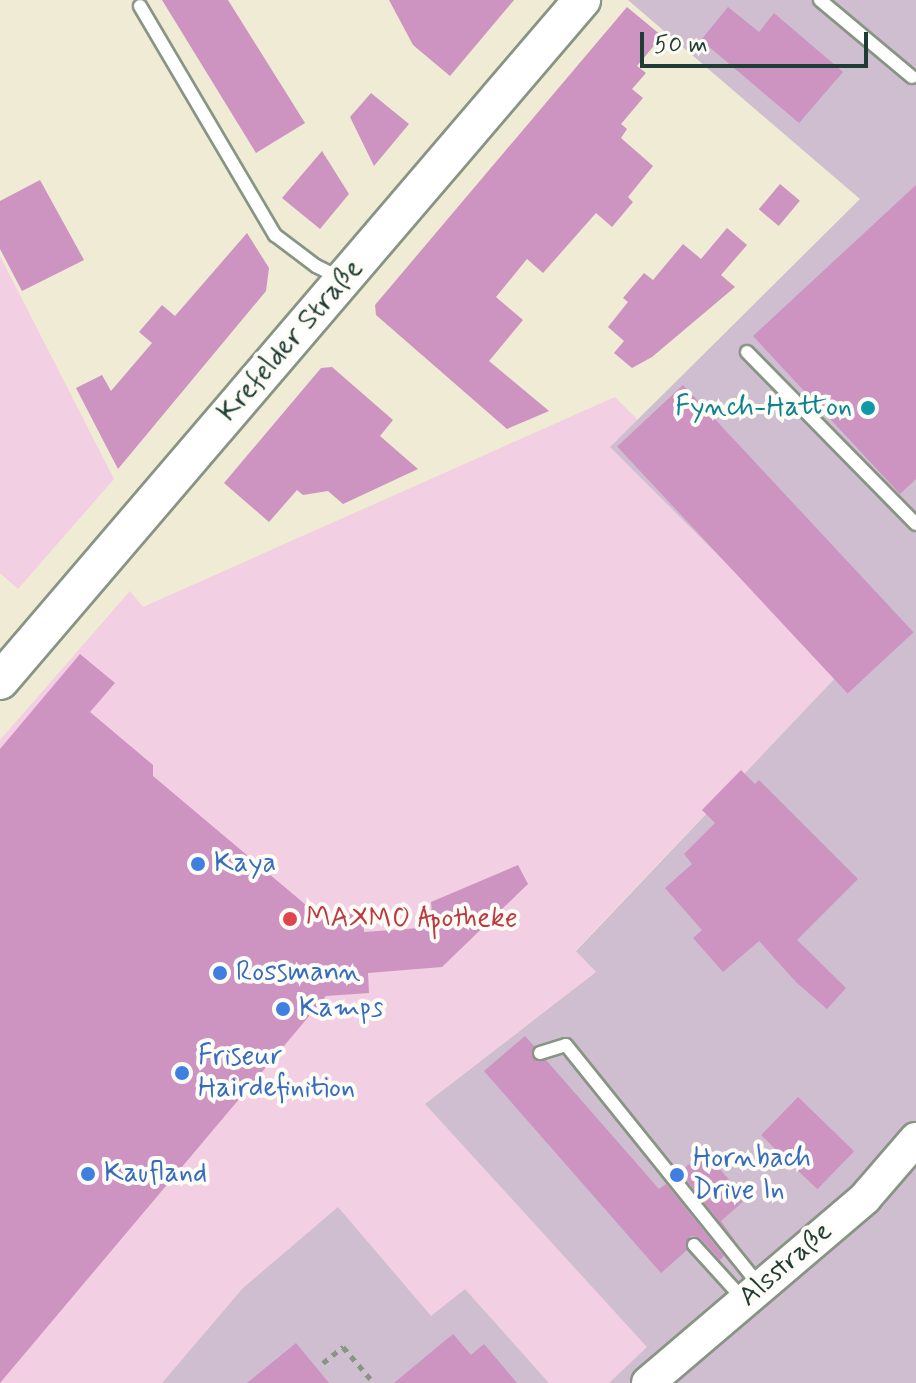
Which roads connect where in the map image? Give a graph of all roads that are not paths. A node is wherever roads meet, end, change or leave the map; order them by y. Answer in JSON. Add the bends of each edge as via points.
{"nodes":[{"id":1,"x":582,"y":0,"type":"edge"},
{"id":2,"x":820,"y":0,"type":"edge"},
{"id":3,"x":140,"y":6,"type":"dead end"},
{"id":4,"x":912,"y":77,"type":"dead end"},
{"id":5,"x":344,"y":280,"type":"junction"},
{"id":6,"x":747,"y":352,"type":"dead end"},
{"id":7,"x":916,"y":524,"type":"edge"},
{"id":8,"x":0,"y":681,"type":"edge"},
{"id":9,"x":540,"y":1053,"type":"dead end"},
{"id":10,"x":916,"y":1139,"type":"edge"},
{"id":11,"x":694,"y":1245,"type":"dead end"},
{"id":12,"x":753,"y":1294,"type":"junction"},
{"id":13,"x":648,"y":1383,"type":"edge"}],
"edges":[{"from":1,"to":5,"type":"main road","name":"Krefelder Straße"},
{"from":2,"to":4,"type":"lane"},
{"from":3,"to":5,"type":"lane","via":[[275,235]]},
{"from":5,"to":8,"type":"main road","name":"Krefelder Straße"},
{"from":6,"to":7,"type":"lane"},
{"from":9,"to":12,"type":"lane","via":[[566,1045]]},
{"from":10,"to":12,"type":"street","name":"Alsstraße","via":[[865,1198]]},
{"from":11,"to":12,"type":"lane"},
{"from":12,"to":13,"type":"street","name":"Alsstraße"}]}
